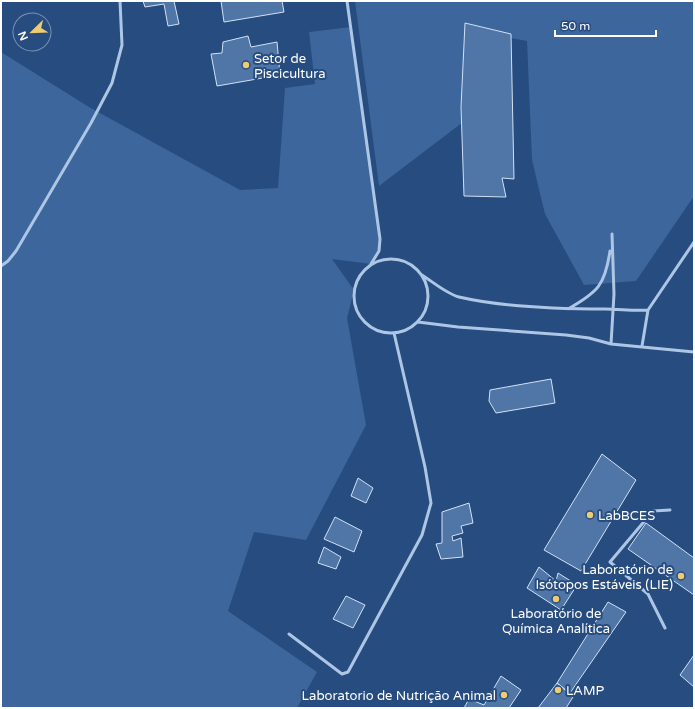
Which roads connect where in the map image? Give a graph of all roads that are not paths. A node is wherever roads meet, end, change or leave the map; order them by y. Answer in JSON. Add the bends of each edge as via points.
{"nodes":[{"id":1,"x":120,"y":1,"type":"edge"},
{"id":2,"x":347,"y":1,"type":"edge"},
{"id":3,"x":612,"y":234,"type":"dead end"},
{"id":4,"x":694,"y":242,"type":"edge"},
{"id":5,"x":611,"y":243,"type":"junction"},
{"id":6,"x":371,"y":264,"type":"junction"},
{"id":7,"x":1,"y":266,"type":"edge"},
{"id":8,"x":422,"y":275,"type":"junction"},
{"id":9,"x":568,"y":309,"type":"junction"},
{"id":10,"x":614,"y":309,"type":"junction"},
{"id":11,"x":648,"y":310,"type":"junction"},
{"id":12,"x":418,"y":322,"type":"junction"},
{"id":13,"x":394,"y":333,"type":"junction"},
{"id":14,"x":611,"y":344,"type":"junction"},
{"id":15,"x":642,"y":346,"type":"junction"},
{"id":16,"x":694,"y":352,"type":"edge"},
{"id":17,"x":670,"y":510,"type":"dead end"},
{"id":18,"x":665,"y":628,"type":"dead end"},
{"id":19,"x":289,"y":634,"type":"dead end"}],
"edges":[{"from":1,"to":7,"type":"lane","via":[[122,45],[112,83],[16,251],[8,262]]},
{"from":2,"to":6,"type":"lane","via":[[380,239]]},
{"from":3,"to":5,"type":"lane"},
{"from":4,"to":11,"type":"lane"},
{"from":5,"to":9,"type":"lane","via":[[608,267],[603,281],[595,291]]},
{"from":5,"to":10,"type":"lane"},
{"from":6,"to":8,"type":"lane","via":[[385,259],[400,259],[414,266]]},
{"from":6,"to":13,"type":"lane","via":[[356,282],[355,305],[367,325],[381,332]]},
{"from":8,"to":9,"type":"lane","via":[[457,296]]},
{"from":8,"to":12,"type":"lane","via":[[427,286],[428,301]]},
{"from":9,"to":10,"type":"lane"},
{"from":10,"to":11,"type":"lane","via":[[630,312]]},
{"from":10,"to":14,"type":"lane"},
{"from":11,"to":15,"type":"lane"},
{"from":12,"to":13,"type":"lane","via":[[405,331]]},
{"from":12,"to":14,"type":"lane","via":[[566,335]]},
{"from":13,"to":19,"type":"lane","via":[[431,503],[422,535],[348,672],[342,674]]},
{"from":14,"to":15,"type":"lane"},
{"from":15,"to":16,"type":"lane"},
{"from":17,"to":18,"type":"lane","via":[[653,511],[610,562],[648,594]]}]}
